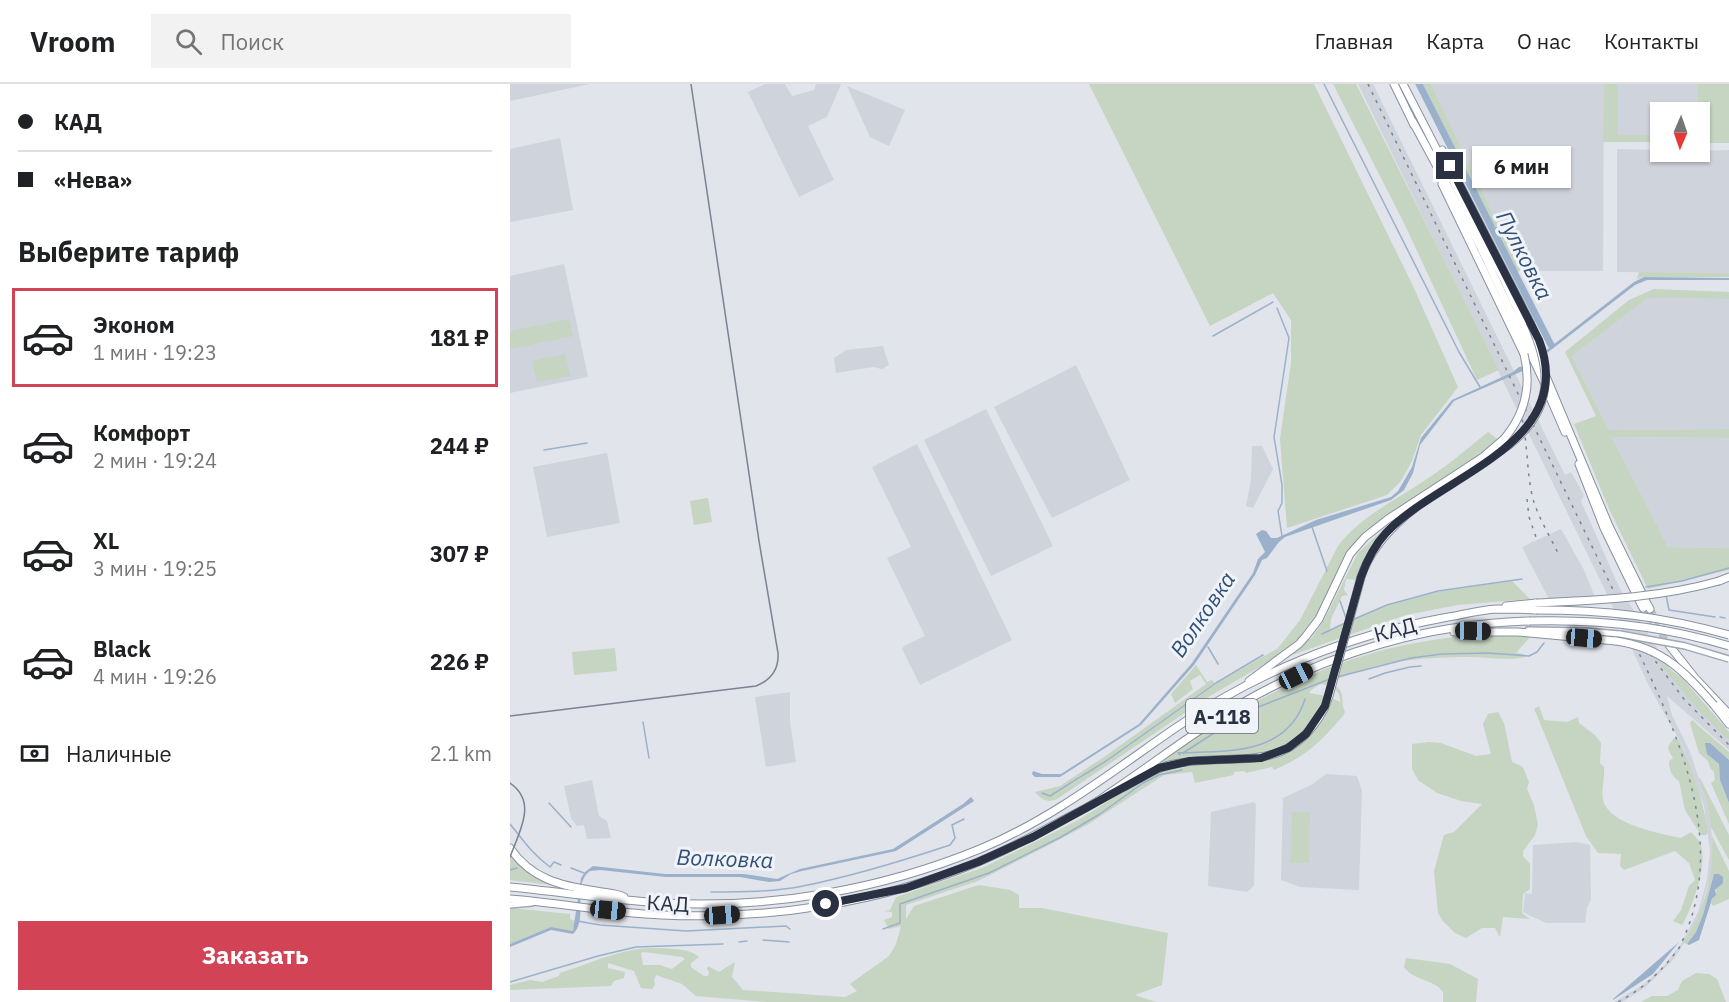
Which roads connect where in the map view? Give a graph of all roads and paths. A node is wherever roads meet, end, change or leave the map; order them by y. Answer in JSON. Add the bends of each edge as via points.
{"nodes":[{"id":1,"x":1394,"y":84,"type":"edge"},
{"id":2,"x":1405,"y":84,"type":"edge"},
{"id":3,"x":1522,"y":326,"type":"junction"},
{"id":4,"x":1505,"y":443,"type":"junction"},
{"id":5,"x":1729,"y":577,"type":"edge"},
{"id":6,"x":1642,"y":601,"type":"tunnel mouth"},
{"id":7,"x":1536,"y":606,"type":"junction"},
{"id":8,"x":1529,"y":632,"type":"junction"},
{"id":9,"x":1427,"y":633,"type":"junction"},
{"id":10,"x":1729,"y":635,"type":"edge"},
{"id":11,"x":1729,"y":646,"type":"edge"},
{"id":12,"x":1729,"y":659,"type":"edge"},
{"id":13,"x":1245,"y":685,"type":"junction"},
{"id":14,"x":1729,"y":707,"type":"edge"},
{"id":15,"x":1729,"y":714,"type":"edge"},
{"id":16,"x":1729,"y":724,"type":"edge"},
{"id":17,"x":1106,"y":796,"type":"junction"},
{"id":18,"x":510,"y":848,"type":"edge"},
{"id":19,"x":510,"y":887,"type":"edge"},
{"id":20,"x":573,"y":891,"type":"junction"},
{"id":21,"x":510,"y":898,"type":"edge"},
{"id":22,"x":542,"y":903,"type":"junction"},
{"id":23,"x":510,"y":905,"type":"edge"}],
"edges":[{"from":1,"to":3,"type":"highway"},
{"from":2,"to":3,"type":"highway","via":[[1479,219]]},
{"from":3,"to":4,"type":"highway","bridge":true,"via":[[1528,381],[1525,401]]},
{"from":3,"to":4,"type":"highway","bridge":true,"via":[[1545,361],[1544,392],[1524,432]]},
{"from":3,"to":6,"type":"highway"},
{"from":4,"to":13,"type":"highway","via":[[1365,537],[1350,554],[1319,619],[1306,636]]},
{"from":4,"to":17,"type":"highway","bridge":true,"via":[[1417,506],[1376,545],[1361,577],[1324,709],[1306,734],[1278,752],[1246,760],[1170,764]]},
{"from":5,"to":7,"type":"highway","bridge":true,"via":[[1641,597]]},
{"from":7,"to":10,"type":"highway","bridge":true,"via":[[1637,615]]},
{"from":7,"to":13,"type":"highway","name":"КАД","number":"А-118","via":[[1512,604],[1370,635]]},
{"from":8,"to":9,"type":"highway"},
{"from":8,"to":12,"type":"main road","bridge":true,"via":[[1585,631],[1643,638]]},
{"from":8,"to":16,"type":"highway","bridge":true,"via":[[1616,641],[1650,649],[1691,680]]},
{"from":9,"to":11,"type":"highway","name":"КАД","number":"А-118","bridge":true,"via":[[1529,621],[1584,621],[1639,626]]},
{"from":9,"to":17,"type":"highway","name":"КАД","number":"А-118","via":[[1389,641],[1313,667],[1244,702]]},
{"from":13,"to":20,"type":"highway","name":"КАД","number":"А-118","via":[[1026,827],[981,849],[900,877],[791,899],[723,904],[632,901],[622,895]]},
{"from":14,"to":15,"type":"highway","via":[[1672,646]]},
{"from":17,"to":22,"type":"highway","name":"КАД","number":"А-118","via":[[978,862],[906,888],[859,898],[792,910],[722,915],[646,914]]},
{"from":18,"to":20,"type":"highway","via":[[531,871]]},
{"from":19,"to":20,"type":"highway"},
{"from":21,"to":22,"type":"highway","name":"КАД","number":"А-118"},
{"from":22,"to":23,"type":"main road"}]}
